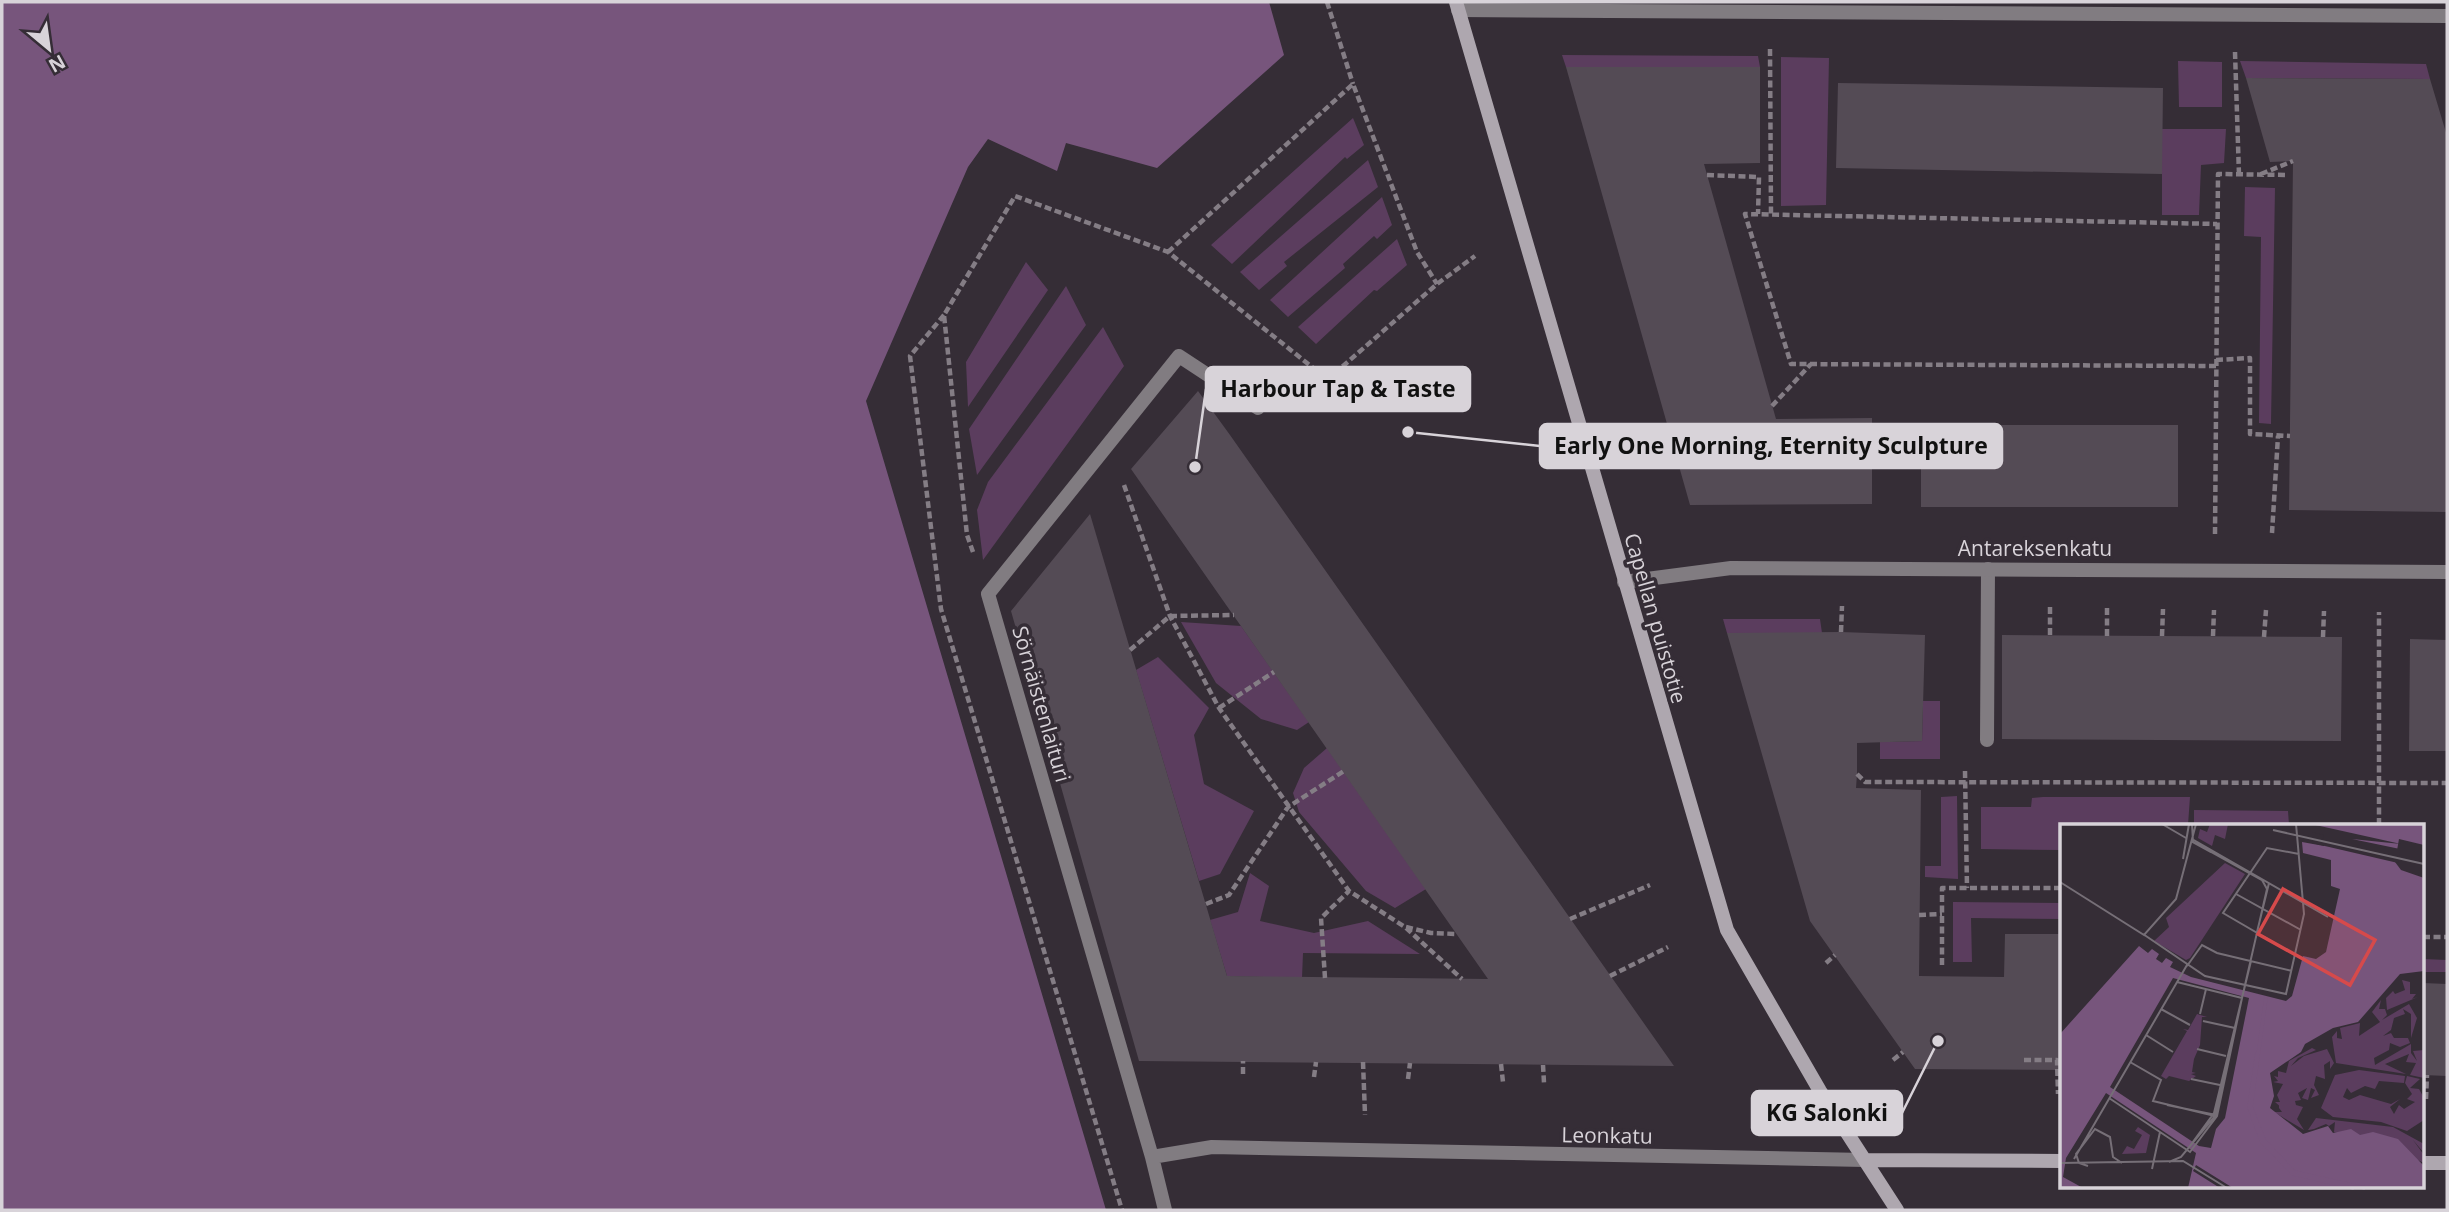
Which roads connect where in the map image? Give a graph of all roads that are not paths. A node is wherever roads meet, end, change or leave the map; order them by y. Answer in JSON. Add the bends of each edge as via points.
{"nodes":[{"id":1,"x":1457,"y":6,"type":"edge"},
{"id":2,"x":2447,"y":16,"type":"edge"},
{"id":3,"x":1258,"y":408,"type":"road end"},
{"id":4,"x":1989,"y":569,"type":"junction"},
{"id":5,"x":2447,"y":572,"type":"edge"},
{"id":6,"x":1624,"y":582,"type":"junction"},
{"id":7,"x":1987,"y":740,"type":"dead end"},
{"id":8,"x":1153,"y":1157,"type":"junction"},
{"id":9,"x":1865,"y":1160,"type":"junction"},
{"id":10,"x":2060,"y":1161,"type":"edge"},
{"id":11,"x":2424,"y":1163,"type":"edge"},
{"id":12,"x":2447,"y":1163,"type":"edge"},
{"id":13,"x":1165,"y":1210,"type":"edge"},
{"id":14,"x":1898,"y":1210,"type":"edge"}],
"edges":[{"from":1,"to":2,"type":"street"},
{"from":1,"to":6,"type":"street","name":"Capellan puistotie"},
{"from":3,"to":8,"type":"street","name":"Sörnäistenlaituri","via":[[1179,356],[988,594]]},
{"from":4,"to":5,"type":"street","name":"Antareksenkatu"},
{"from":4,"to":6,"type":"street","name":"Antareksenkatu","via":[[1731,568]]},
{"from":4,"to":7,"type":"street"},
{"from":6,"to":9,"type":"street","name":"Capellan puistotie","via":[[1727,930]]},
{"from":8,"to":9,"type":"street","name":"Leonkatu","via":[[1212,1147]]},
{"from":8,"to":13,"type":"street","name":"Sörnäistenlaituri"},
{"from":9,"to":10,"type":"street","name":"Leonkatu"},
{"from":9,"to":14,"type":"street","name":"Capellan puistotie"},
{"from":11,"to":12,"type":"street"}]}
